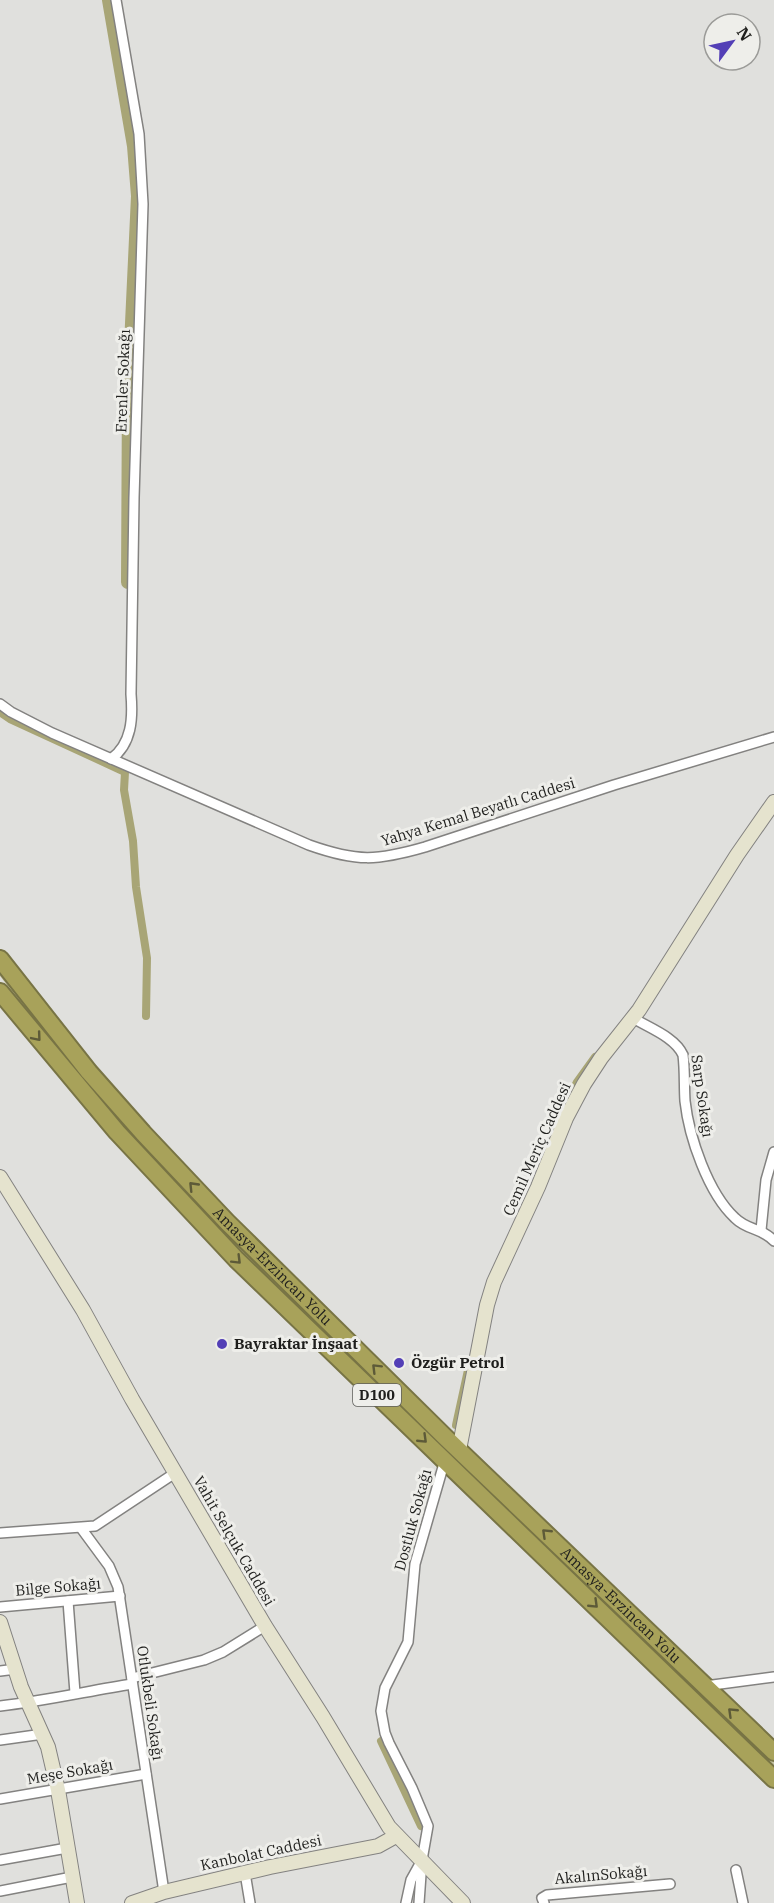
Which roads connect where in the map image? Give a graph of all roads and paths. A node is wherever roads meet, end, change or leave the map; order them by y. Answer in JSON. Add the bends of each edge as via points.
{"nodes":[{"id":1,"x":116,"y":0,"type":"edge"},
{"id":2,"x":0,"y":704,"type":"edge"},
{"id":3,"x":774,"y":736,"type":"edge"},
{"id":4,"x":111,"y":759,"type":"junction"},
{"id":5,"x":774,"y":802,"type":"edge"},
{"id":6,"x":0,"y":958,"type":"edge"},
{"id":7,"x":0,"y":992,"type":"edge"},
{"id":8,"x":633,"y":1018,"type":"junction"},
{"id":9,"x":774,"y":1152,"type":"edge"},
{"id":10,"x":0,"y":1177,"type":"edge"},
{"id":11,"x":760,"y":1230,"type":"junction"},
{"id":12,"x":774,"y":1241,"type":"edge"},
{"id":13,"x":459,"y":1450,"type":"junction"},
{"id":14,"x":445,"y":1460,"type":"junction"},
{"id":15,"x":175,"y":1473,"type":"junction"},
{"id":16,"x":81,"y":1528,"type":"junction"},
{"id":17,"x":0,"y":1533,"type":"edge"},
{"id":18,"x":120,"y":1596,"type":"junction"},
{"id":19,"x":68,"y":1601,"type":"junction"},
{"id":20,"x":0,"y":1607,"type":"edge"},
{"id":21,"x":0,"y":1622,"type":"edge"},
{"id":22,"x":265,"y":1626,"type":"junction"},
{"id":23,"x":16,"y":1669,"type":"junction"},
{"id":24,"x":0,"y":1671,"type":"edge"},
{"id":25,"x":774,"y":1677,"type":"edge"},
{"id":26,"x":132,"y":1681,"type":"junction"},
{"id":27,"x":705,"y":1686,"type":"junction"},
{"id":28,"x":75,"y":1694,"type":"junction"},
{"id":29,"x":28,"y":1703,"type":"junction"},
{"id":30,"x":0,"y":1706,"type":"edge"},
{"id":31,"x":43,"y":1734,"type":"junction"},
{"id":32,"x":0,"y":1740,"type":"edge"},
{"id":33,"x":774,"y":1752,"type":"edge"},
{"id":34,"x":146,"y":1774,"type":"junction"},
{"id":35,"x":774,"y":1779,"type":"edge"},
{"id":36,"x":58,"y":1790,"type":"junction"},
{"id":37,"x":0,"y":1799,"type":"edge"},
{"id":38,"x":396,"y":1836,"type":"junction"},
{"id":39,"x":67,"y":1848,"type":"junction"},
{"id":40,"x":0,"y":1860,"type":"edge"},
{"id":41,"x":422,"y":1860,"type":"junction"},
{"id":42,"x":736,"y":1870,"type":"dead end"},
{"id":43,"x":245,"y":1873,"type":"junction"},
{"id":44,"x":72,"y":1877,"type":"junction"},
{"id":45,"x":670,"y":1884,"type":"dead end"},
{"id":46,"x":0,"y":1891,"type":"edge"},
{"id":47,"x":164,"y":1892,"type":"junction"},
{"id":48,"x":77,"y":1903,"type":"edge"},
{"id":49,"x":132,"y":1903,"type":"edge"},
{"id":50,"x":250,"y":1903,"type":"edge"},
{"id":51,"x":406,"y":1903,"type":"edge"},
{"id":52,"x":419,"y":1903,"type":"edge"},
{"id":53,"x":463,"y":1903,"type":"edge"},
{"id":54,"x":544,"y":1903,"type":"edge"},
{"id":55,"x":743,"y":1903,"type":"edge"}],
"edges":[{"from":1,"to":4,"type":"street","name":"Erenler Sokağı","via":[[139,134],[143,204],[131,726],[120,753]]},
{"from":2,"to":4,"type":"street","name":"Yahya Kemal Beyatlı Caddesi"},
{"from":3,"to":4,"type":"street","name":"Yahya Kemal Beyatlı Caddesi","via":[[397,856],[373,859],[344,856],[309,845]]},
{"from":5,"to":8,"type":"street","name":"Cemil Meriç Caddesi"},
{"from":13,"to":6,"type":"highway","name":"Amasya-Erzincan Yolu","number":"D100","one_way":true,"via":[[187,1180],[89,1072]]},
{"from":7,"to":14,"type":"highway","name":"Amasya-Erzincan Yolu","number":"D100","one_way":true,"via":[[117,1132],[201,1224]]},
{"from":8,"to":11,"type":"street","name":"Sarp Sokağı","via":[[681,1050],[687,1113],[706,1175],[732,1215],[742,1224]]},
{"from":8,"to":13,"type":"street","name":"Cemil Meriç Caddesi","via":[[575,1100],[494,1282],[481,1329]]},
{"from":9,"to":11,"type":"street"},
{"from":10,"to":15,"type":"street","name":"Vahit Selçuk Caddesi","via":[[83,1311]]},
{"from":11,"to":12,"type":"street","name":"Sarp Sokağı"},
{"from":27,"to":13,"type":"highway","name":"Amasya-Erzincan Yolu","number":"D100","one_way":true},
{"from":14,"to":35,"type":"highway","name":"Amasya-Erzincan Yolu","number":"D100","one_way":true},
{"from":14,"to":41,"type":"street","name":"Dostluk Sokağı","via":[[415,1564],[408,1642],[385,1688],[381,1711],[389,1743],[428,1826]]},
{"from":15,"to":16,"type":"street","via":[[104,1522]]},
{"from":15,"to":22,"type":"street","name":"Vahit Selçuk Caddesi"},
{"from":16,"to":17,"type":"street"},
{"from":16,"to":18,"type":"street","name":"Otlukbeli Sokağı","via":[[113,1574]]},
{"from":18,"to":19,"type":"street","name":"Bilge Sokağı"},
{"from":18,"to":26,"type":"street","name":"Otlukbeli Sokağı"},
{"from":19,"to":20,"type":"street","name":"Bilge Sokağı"},
{"from":19,"to":28,"type":"street"},
{"from":21,"to":23,"type":"street"},
{"from":22,"to":26,"type":"street","via":[[213,1657]]},
{"from":22,"to":38,"type":"street","name":"Vahit Selçuk Caddesi"},
{"from":23,"to":24,"type":"street"},
{"from":23,"to":29,"type":"street"},
{"from":25,"to":27,"type":"street"},
{"from":26,"to":28,"type":"street"},
{"from":26,"to":34,"type":"street","name":"Otlukbeli Sokağı"},
{"from":33,"to":27,"type":"highway","name":"Amasya-Erzincan Yolu","number":"D100","one_way":true},
{"from":28,"to":29,"type":"street"},
{"from":29,"to":30,"type":"street"},
{"from":29,"to":31,"type":"street"},
{"from":31,"to":32,"type":"street"},
{"from":31,"to":36,"type":"street"},
{"from":34,"to":36,"type":"street","name":"Meşe Sokağı"},
{"from":34,"to":47,"type":"street","name":"Otlukbeli Sokağı"},
{"from":36,"to":37,"type":"street","name":"Meşe Sokağı"},
{"from":36,"to":39,"type":"street"},
{"from":38,"to":41,"type":"street","name":"Vahit Selçuk Caddesi"},
{"from":38,"to":43,"type":"street","name":"Kanbolat Caddesi","via":[[378,1846]]},
{"from":39,"to":40,"type":"street"},
{"from":39,"to":44,"type":"street"},
{"from":41,"to":51,"type":"street","name":"Dostluk Sokağı","via":[[411,1880]]},
{"from":41,"to":52,"type":"street","name":"Dostluk Sokağı"},
{"from":41,"to":53,"type":"street","name":"Vahit Selçuk Caddesi"},
{"from":42,"to":55,"type":"street"},
{"from":43,"to":47,"type":"street","name":"Kanbolat Caddesi"},
{"from":43,"to":50,"type":"street"},
{"from":44,"to":46,"type":"street"},
{"from":44,"to":48,"type":"street"},
{"from":45,"to":54,"type":"street","name":"AkalınSokağı","via":[[547,1895],[542,1898]]},
{"from":47,"to":49,"type":"street","name":"Kanbolat Caddesi"}]}
